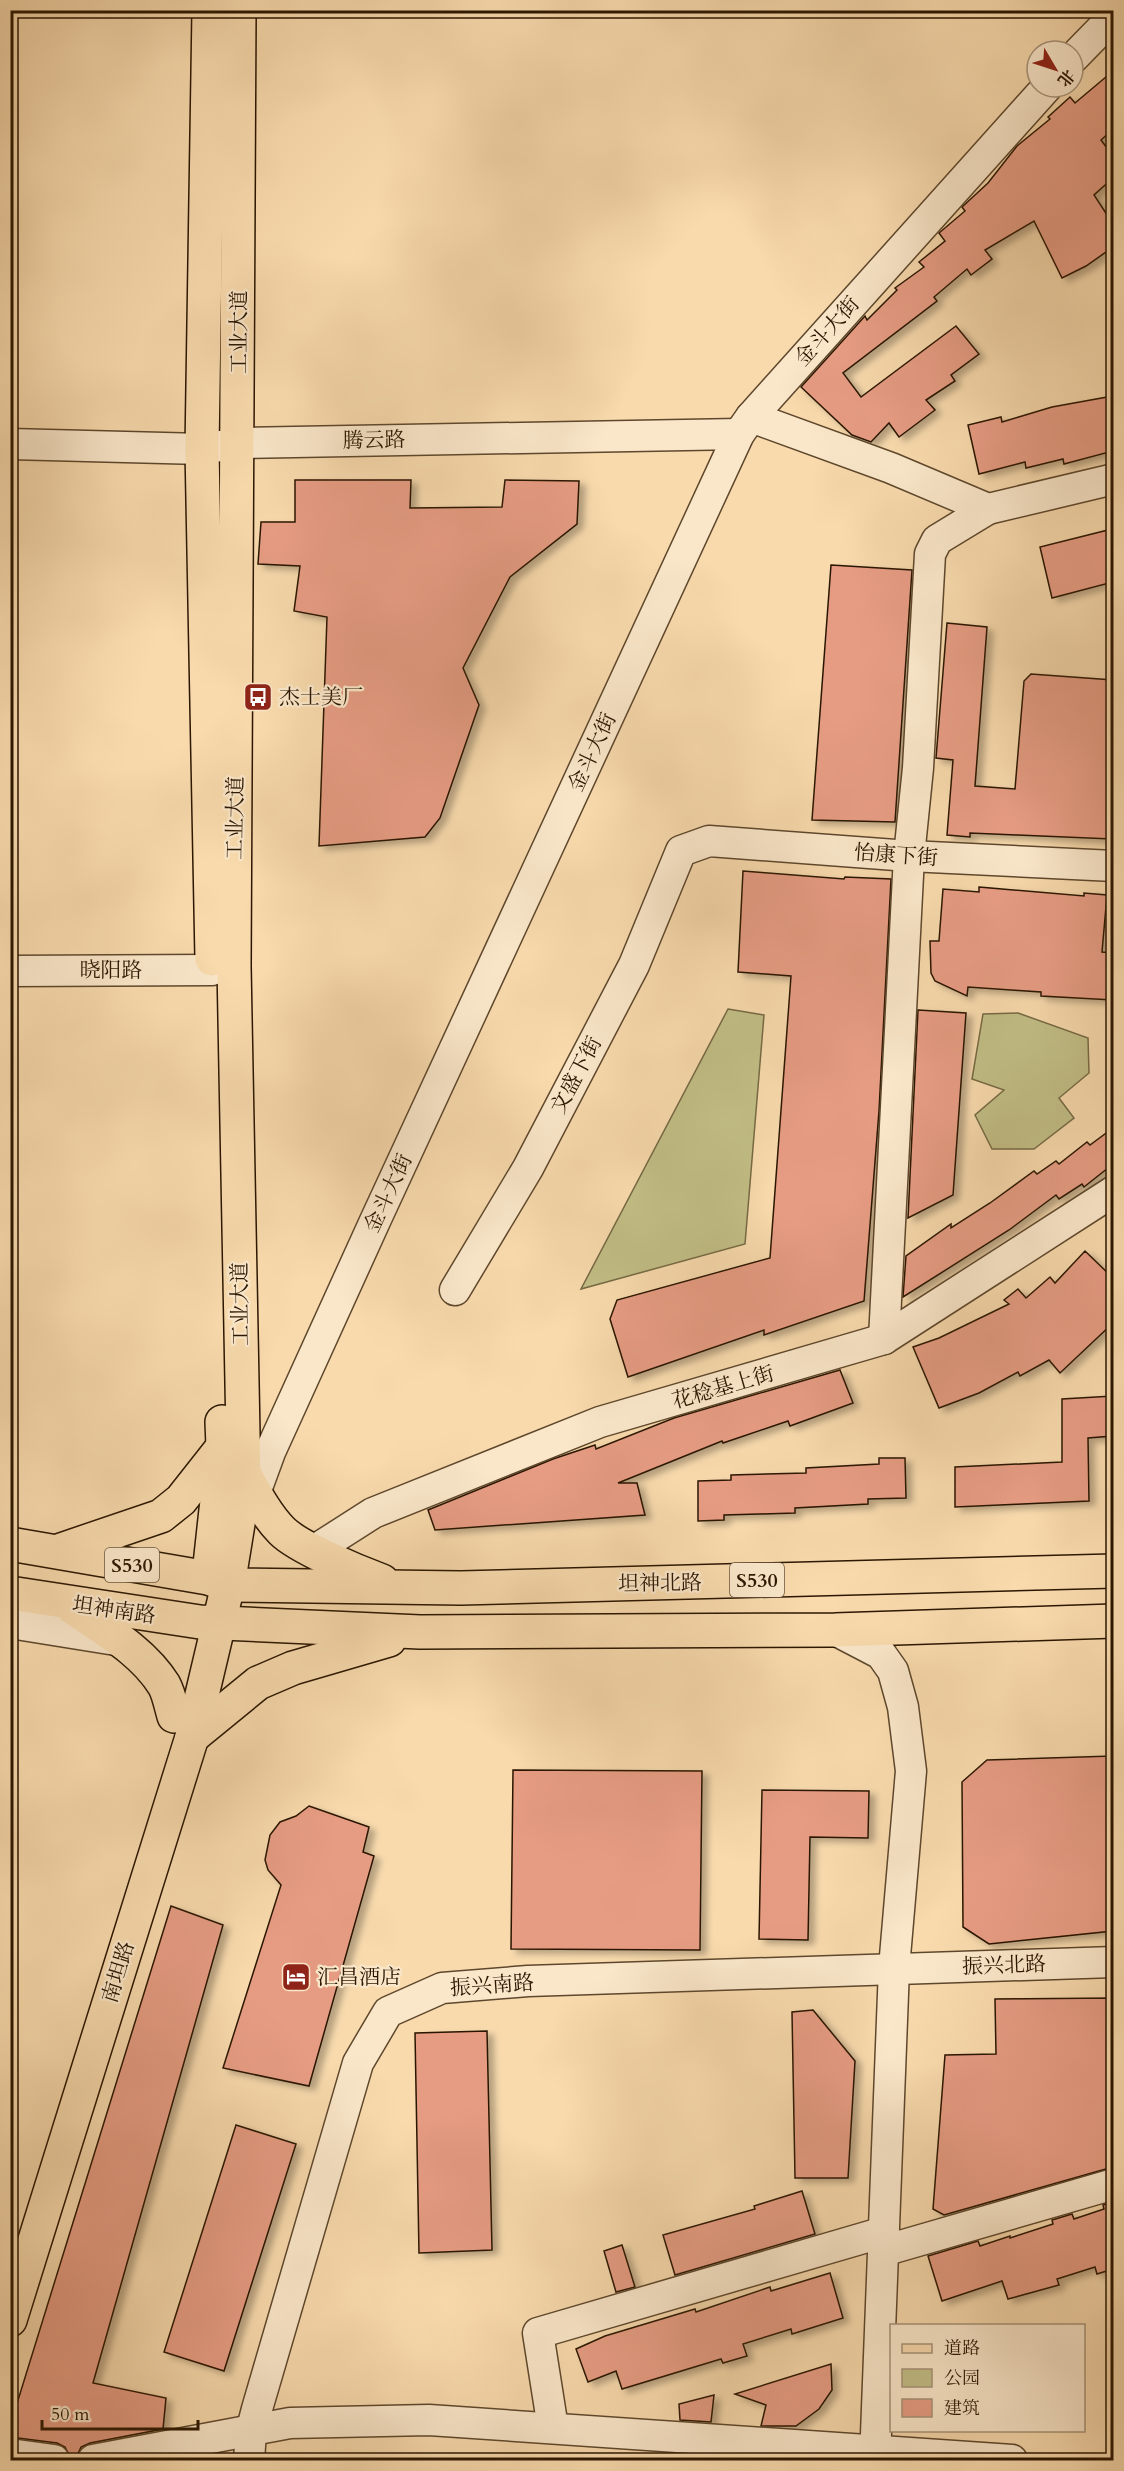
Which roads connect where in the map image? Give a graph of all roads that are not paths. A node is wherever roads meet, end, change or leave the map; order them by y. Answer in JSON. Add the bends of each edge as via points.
{"nodes":[{"id":1,"x":209,"y":10,"type":"edge"},
{"id":2,"x":239,"y":10,"type":"edge"},
{"id":3,"x":1113,"y":16,"type":"edge"},
{"id":4,"x":1085,"y":45,"type":"edge"},
{"id":5,"x":1036,"y":99,"type":"edge"},
{"id":6,"x":745,"y":425,"type":"junction"},
{"id":7,"x":239,"y":443,"type":"junction"},
{"id":8,"x":10,"y":444,"type":"edge"},
{"id":9,"x":202,"y":449,"type":"junction"},
{"id":10,"x":1113,"y":479,"type":"edge"},
{"id":11,"x":988,"y":509,"type":"junction"},
{"id":12,"x":681,"y":851,"type":"joint"},
{"id":13,"x":909,"y":856,"type":"junction"},
{"id":14,"x":1113,"y":866,"type":"edge"},
{"id":15,"x":212,"y":970,"type":"junction"},
{"id":16,"x":10,"y":971,"type":"edge"},
{"id":17,"x":1113,"y":1191,"type":"edge"},
{"id":18,"x":455,"y":1290,"type":"dead end"},
{"id":19,"x":884,"y":1339,"type":"junction"},
{"id":20,"x":223,"y":1446,"type":"junction"},
{"id":21,"x":249,"y":1483,"type":"junction"},
{"id":22,"x":10,"y":1544,"type":"edge"},
{"id":23,"x":315,"y":1550,"type":"junction"},
{"id":24,"x":57,"y":1552,"type":"junction"},
{"id":25,"x":1113,"y":1571,"type":"edge"},
{"id":26,"x":218,"y":1582,"type":"junction"},
{"id":27,"x":400,"y":1587,"type":"junction"},
{"id":28,"x":10,"y":1593,"type":"edge"},
{"id":29,"x":66,"y":1603,"type":"junction"},
{"id":30,"x":1113,"y":1621,"type":"edge"},
{"id":31,"x":209,"y":1622,"type":"junction"},
{"id":32,"x":10,"y":1623,"type":"edge"},
{"id":33,"x":835,"y":1630,"type":"junction"},
{"id":34,"x":420,"y":1632,"type":"junction"},
{"id":35,"x":122,"y":1641,"type":"junction"},
{"id":36,"x":183,"y":1726,"type":"junction"},
{"id":37,"x":1113,"y":1962,"type":"edge"},
{"id":38,"x":894,"y":1968,"type":"junction"},
{"id":39,"x":1113,"y":2184,"type":"edge"},
{"id":40,"x":884,"y":2241,"type":"junction"},
{"id":41,"x":10,"y":2245,"type":"edge"},
{"id":42,"x":10,"y":2320,"type":"edge"},
{"id":43,"x":553,"y":2428,"type":"junction"},
{"id":44,"x":250,"y":2446,"type":"edge"},
{"id":45,"x":10,"y":2454,"type":"edge"},
{"id":46,"x":875,"y":2456,"type":"edge"},
{"id":47,"x":54,"y":2460,"type":"edge"},
{"id":48,"x":93,"y":2460,"type":"edge"},
{"id":49,"x":1012,"y":2460,"type":"edge"}],
"edges":[{"from":1,"to":9,"type":"main road","name":"工业大道"},
{"from":2,"to":7,"type":"main road","name":"工业大道"},
{"from":3,"to":4,"type":"street"},
{"from":5,"to":6,"type":"street","name":"金斗大街"},
{"from":6,"to":7,"type":"street","name":"腾云路"},
{"from":6,"to":11,"type":"street","via":[[891,468]]},
{"from":6,"to":21,"type":"street","name":"金斗大街","via":[[270,1452]]},
{"from":7,"to":9,"type":"street","name":"腾云路"},
{"from":7,"to":21,"type":"main road","name":"工业大道","via":[[234,966]]},
{"from":8,"to":9,"type":"street","name":"腾云路"},
{"from":9,"to":15,"type":"main road","name":"工业大道"},
{"from":10,"to":11,"type":"street"},
{"from":11,"to":13,"type":"street","via":[[937,540],[930,554]]},
{"from":12,"to":13,"type":"street","name":"怡康下街","via":[[709,841]]},
{"from":12,"to":18,"type":"street","name":"文盛下街","via":[[634,965],[528,1168]]},
{"from":13,"to":14,"type":"street","name":"怡康下街"},
{"from":13,"to":19,"type":"street"},
{"from":15,"to":16,"type":"street","name":"晓阳路"},
{"from":15,"to":20,"type":"main road","name":"工业大道"},
{"from":17,"to":19,"type":"street","name":"花稔基上街"},
{"from":19,"to":23,"type":"street","name":"花稔基上街","via":[[600,1422],[373,1513]]},
{"from":20,"to":24,"type":"main road","via":[[187,1494],[161,1516]]},
{"from":20,"to":26,"type":"main road","name":"工业大道"},
{"from":21,"to":23,"type":"main road","via":[[284,1533]]},
{"from":21,"to":26,"type":"main road","name":"工业大道","via":[[244,1487]]},
{"from":22,"to":24,"type":"main road","number":"S530"},
{"from":23,"to":27,"type":"main road","via":[[353,1571]]},
{"from":24,"to":26,"type":"main road","number":"S530"},
{"from":25,"to":27,"type":"main road","name":"坦神北路","number":"S530"},
{"from":26,"to":27,"type":"main road","name":"坦神北路","number":"S530"},
{"from":26,"to":31,"type":"main road","name":"南坦路"},
{"from":28,"to":29,"type":"main road","name":"坦神南路","number":"S530"},
{"from":29,"to":31,"type":"main road","name":"坦神南路","number":"S530"},
{"from":29,"to":35,"type":"main road"},
{"from":30,"to":33,"type":"main road","number":"S530"},
{"from":31,"to":34,"type":"main road","number":"S530"},
{"from":31,"to":36,"type":"main road","name":"南坦路"},
{"from":32,"to":35,"type":"street"},
{"from":33,"to":34,"type":"main road","number":"S530"},
{"from":33,"to":38,"type":"street","via":[[881,1654],[893,1671],[903,1707],[911,1771]]},
{"from":34,"to":36,"type":"main road","via":[[293,1668],[258,1683]]},
{"from":35,"to":36,"type":"main road","via":[[160,1680]]},
{"from":36,"to":41,"type":"main road","name":"南坦路"},
{"from":36,"to":42,"type":"main road","name":"南坦路"},
{"from":37,"to":38,"type":"street","name":"振兴北路"},
{"from":38,"to":40,"type":"street"},
{"from":38,"to":44,"type":"street","name":"振兴南路","via":[[528,1981],[442,1988],[388,2012],[358,2063]]},
{"from":39,"to":40,"type":"street"},
{"from":40,"to":43,"type":"street","via":[[538,2333]]},
{"from":40,"to":46,"type":"street"},
{"from":43,"to":44,"type":"street","via":[[429,2420],[290,2423]]},
{"from":43,"to":46,"type":"street"},
{"from":44,"to":48,"type":"street"},
{"from":45,"to":47,"type":"street"},
{"from":46,"to":49,"type":"street"}]}
